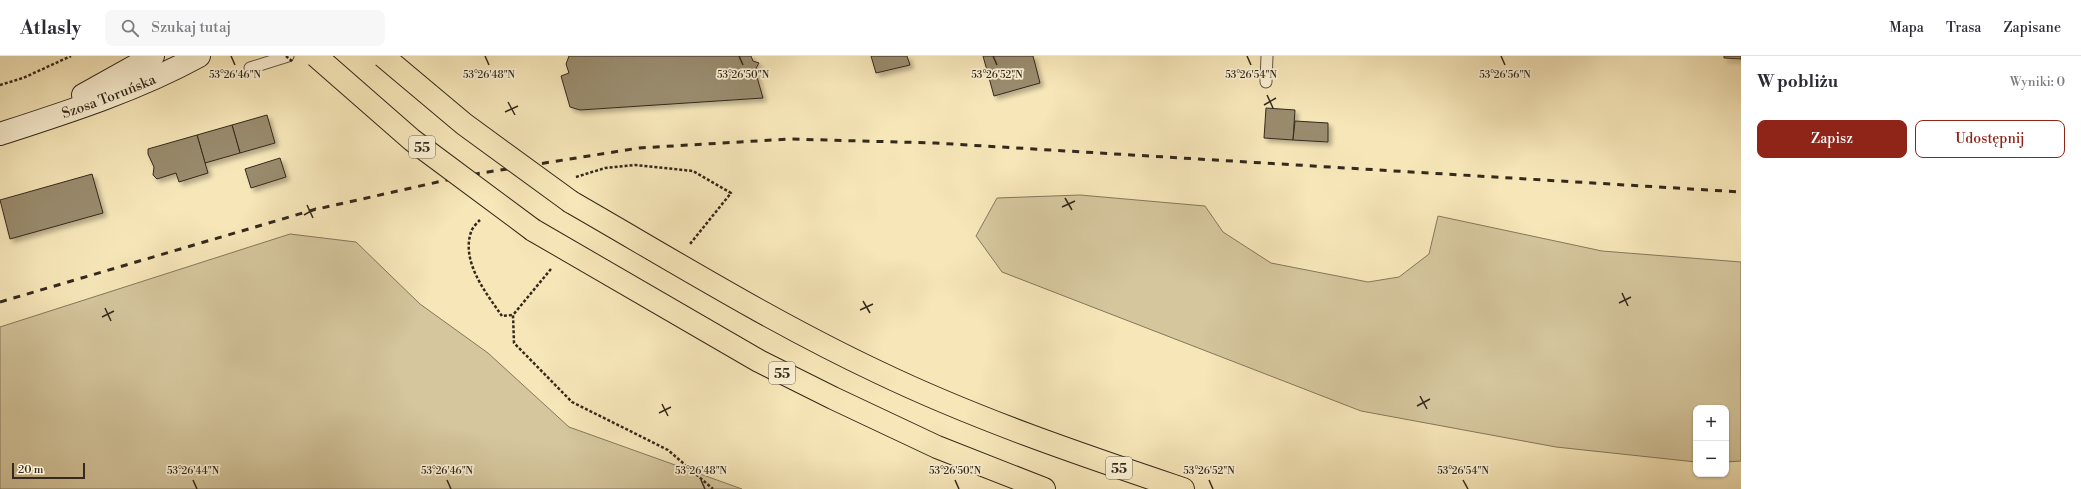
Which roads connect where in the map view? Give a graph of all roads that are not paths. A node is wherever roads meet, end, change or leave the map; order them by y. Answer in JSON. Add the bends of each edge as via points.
{"nodes":[{"id":1,"x":153,"y":56,"type":"edge"},
{"id":2,"x":199,"y":56,"type":"edge"},
{"id":3,"x":288,"y":56,"type":"edge"},
{"id":4,"x":316,"y":56,"type":"edge"},
{"id":5,"x":384,"y":56,"type":"edge"},
{"id":6,"x":1266,"y":56,"type":"edge"},
{"id":7,"x":250,"y":68,"type":"dead end"},
{"id":8,"x":1266,"y":82,"type":"dead end"},
{"id":9,"x":36,"y":121,"type":"junction"},
{"id":10,"x":0,"y":134,"type":"edge"},
{"id":11,"x":1044,"y":489,"type":"edge"},
{"id":12,"x":1183,"y":489,"type":"edge"}],
"edges":[{"from":1,"to":9,"type":"main road","name":"Szosa Toruńska"},
{"from":2,"to":9,"type":"main road","name":"Szosa Toruńska","via":[[167,74],[126,91]]},
{"from":3,"to":7,"type":"lane"},
{"from":4,"to":11,"type":"main road","number":"55","bridge":true,"via":[[412,140],[533,230],[759,362],[937,447]]},
{"from":5,"to":12,"type":"main road","number":"55","bridge":true,"via":[[464,124],[571,202],[779,322],[931,397],[1056,446]]},
{"from":6,"to":8,"type":"lane"},
{"from":9,"to":10,"type":"main road","name":"Szosa Toruńska"}]}
